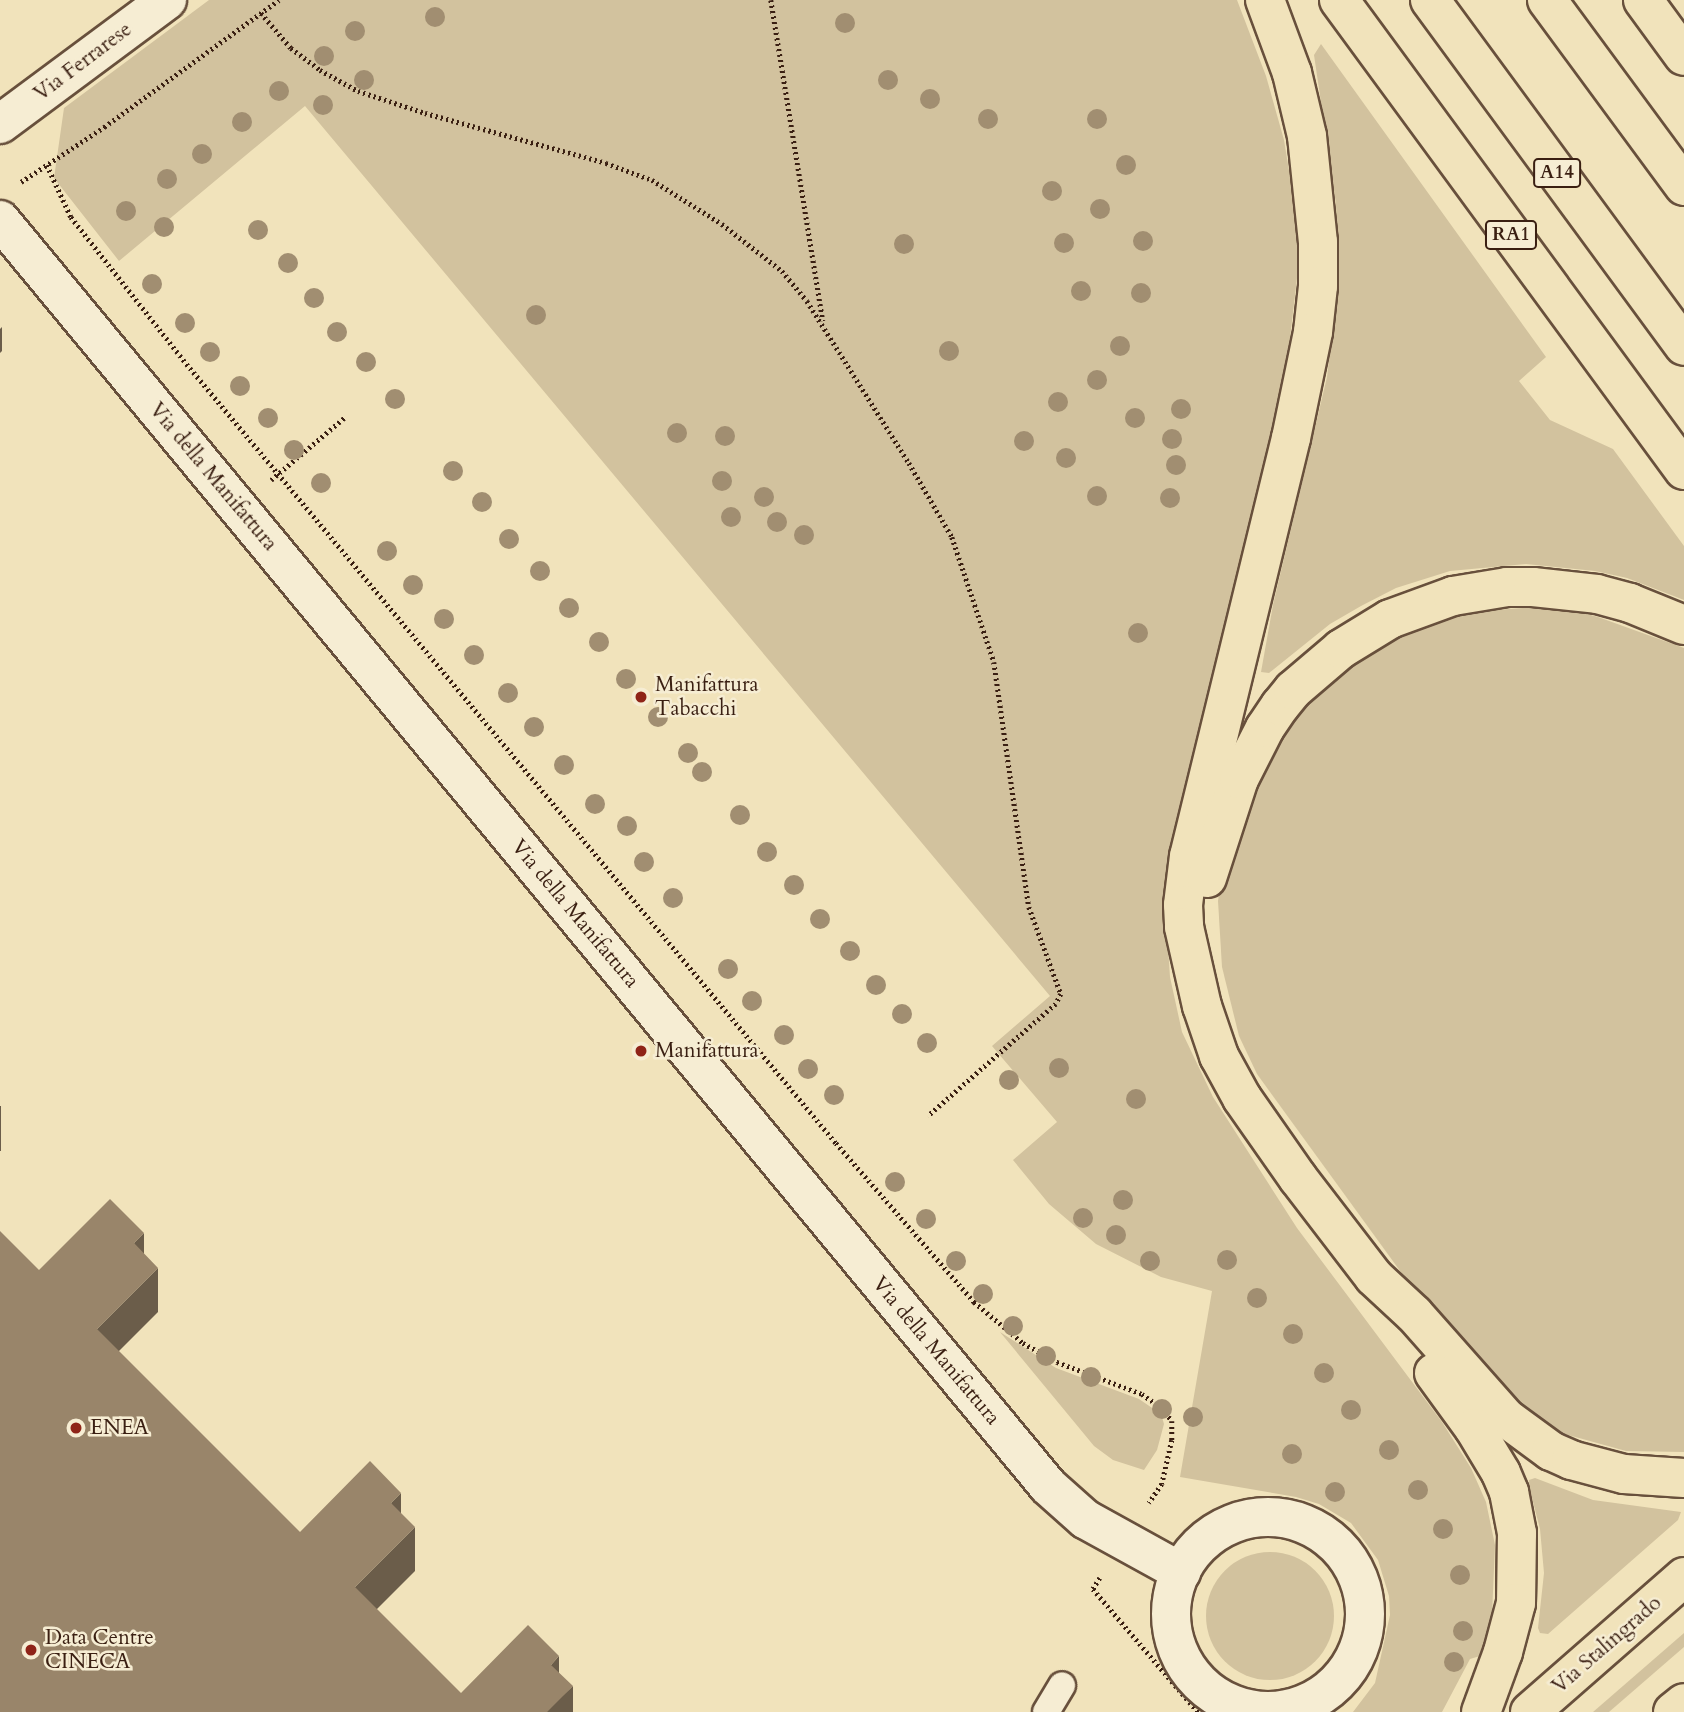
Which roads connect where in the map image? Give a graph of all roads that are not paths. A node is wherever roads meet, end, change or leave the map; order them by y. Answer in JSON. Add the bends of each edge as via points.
{"nodes":[{"id":1,"x":167,"y":0,"type":"edge"},
{"id":2,"x":1265,"y":0,"type":"edge"},
{"id":3,"x":1339,"y":0,"type":"edge"},
{"id":4,"x":1430,"y":0,"type":"edge"},
{"id":5,"x":1547,"y":0,"type":"edge"},
{"id":6,"x":1643,"y":0,"type":"edge"},
{"id":7,"x":1684,"y":56,"type":"edge"},
{"id":8,"x":0,"y":124,"type":"edge"},
{"id":9,"x":1684,"y":186,"type":"edge"},
{"id":10,"x":0,"y":220,"type":"edge"},
{"id":11,"x":1684,"y":346,"type":"edge"},
{"id":12,"x":1684,"y":470,"type":"edge"},
{"id":13,"x":1684,"y":625,"type":"edge"},
{"id":14,"x":1192,"y":963,"type":"junction"},
{"id":15,"x":1374,"y":1277,"type":"junction"},
{"id":16,"x":1684,"y":1478,"type":"edge"},
{"id":17,"x":1181,"y":1572,"type":"junction"},
{"id":18,"x":1684,"y":1577,"type":"edge"},
{"id":19,"x":1062,"y":1685,"type":"dead end"},
{"id":20,"x":1684,"y":1703,"type":"edge"},
{"id":21,"x":1046,"y":1712,"type":"edge"},
{"id":22,"x":1258,"y":1712,"type":"edge"},
{"id":23,"x":1481,"y":1712,"type":"edge"},
{"id":24,"x":1530,"y":1712,"type":"edge"},
{"id":25,"x":1673,"y":1712,"type":"edge"}],
"edges":[{"from":1,"to":8,"type":"street","name":"Via Ferrarese"},
{"from":2,"to":14,"type":"main road","via":[[1292,74],[1307,136],[1318,286],[1293,426],[1188,856],[1183,905]]},
{"from":3,"to":12,"type":"main road","number":"RA1"},
{"from":4,"to":11,"type":"main road","number":"A14"},
{"from":5,"to":9,"type":"main road"},
{"from":6,"to":7,"type":"main road"},
{"from":10,"to":17,"type":"street","name":"Via della Manifattura","via":[[1048,1486],[1085,1519]]},
{"from":13,"to":14,"type":"main road","via":[[1597,594],[1507,587],[1432,602],[1362,634],[1293,690],[1252,752],[1214,852]]},
{"from":14,"to":15,"type":"main road","via":[[1209,1030],[1242,1098]]},
{"from":15,"to":16,"type":"main road","via":[[1414,1314],[1506,1418],[1551,1451],[1624,1474]]},
{"from":15,"to":23,"type":"main road","via":[[1400,1327],[1488,1451],[1514,1512],[1519,1557],[1516,1603]]},
{"from":17,"to":22,"type":"street","via":[[1170,1611],[1181,1659],[1203,1687],[1233,1705]]},
{"from":17,"to":22,"type":"street","via":[[1208,1536],[1227,1525],[1253,1517],[1278,1517],[1322,1533],[1344,1553],[1357,1574],[1366,1623],[1350,1667],[1332,1688],[1309,1703]]},
{"from":18,"to":24,"type":"main road","name":"Via Stalingrado"},
{"from":19,"to":21,"type":"lane"},
{"from":20,"to":25,"type":"main road"}]}
